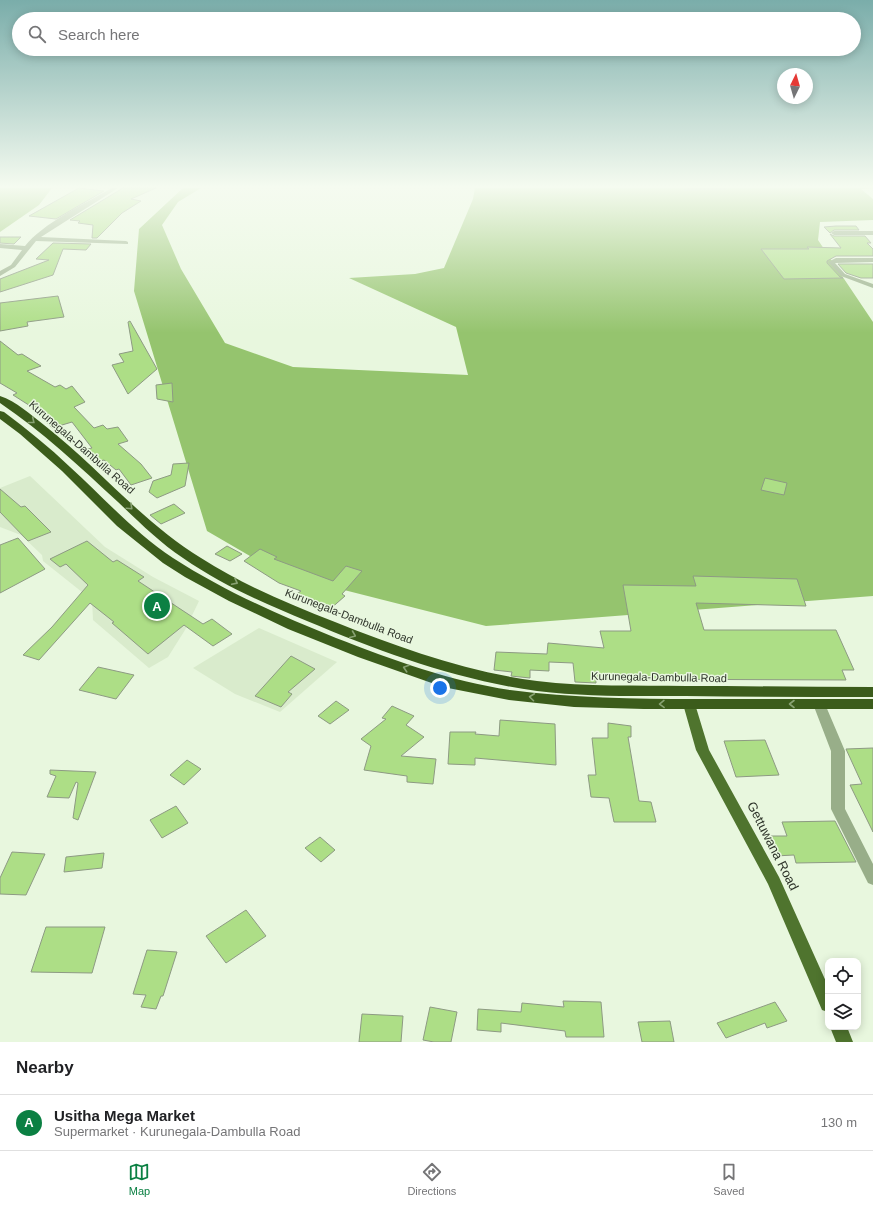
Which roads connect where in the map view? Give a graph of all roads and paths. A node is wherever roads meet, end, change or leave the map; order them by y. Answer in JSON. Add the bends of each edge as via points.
{"nodes":[{"id":1,"x":38,"y":237,"type":"edge"},
{"id":2,"x":34,"y":239,"type":"junction"},
{"id":3,"x":126,"y":243,"type":"dead end"},
{"id":4,"x":0,"y":246,"type":"edge"},
{"id":5,"x":27,"y":248,"type":"junction"},
{"id":6,"x":873,"y":260,"type":"edge"},
{"id":7,"x":0,"y":274,"type":"edge"},
{"id":8,"x":873,"y":286,"type":"edge"},
{"id":9,"x":0,"y":399,"type":"edge"},
{"id":10,"x":0,"y":414,"type":"edge"},
{"id":11,"x":873,"y":692,"type":"edge"},
{"id":12,"x":689,"y":704,"type":"junction"},
{"id":13,"x":819,"y":704,"type":"junction"},
{"id":14,"x":873,"y":704,"type":"edge"},
{"id":15,"x":873,"y":879,"type":"edge"},
{"id":16,"x":825,"y":997,"type":"edge"},
{"id":17,"x":839,"y":1030,"type":"edge"},
{"id":18,"x":845,"y":1042,"type":"edge"}],
"edges":[{"from":1,"to":2,"type":"street"},
{"from":2,"to":3,"type":"street"},
{"from":2,"to":5,"type":"street"},
{"from":4,"to":5,"type":"street"},
{"from":5,"to":7,"type":"street","via":[[13,266]]},
{"from":6,"to":8,"type":"street","via":[[831,262],[843,276]]},
{"from":9,"to":11,"type":"highway","name":"Kurunegala-Dambulla Road","one_way":true,"via":[[20,411],[58,441],[188,556],[270,600],[401,653],[494,678],[554,687],[643,691]]},
{"from":12,"to":10,"type":"highway","one_way":true,"via":[[574,702],[509,695],[448,683],[363,654],[293,626],[234,598],[167,560],[121,523],[66,469]]},
{"from":13,"to":12,"type":"highway","one_way":true},
{"from":12,"to":16,"type":"main road","name":"Gettuwana Road","via":[[703,750],[774,882]]},
{"from":13,"to":14,"type":"highway"},
{"from":13,"to":15,"type":"street","via":[[838,751],[838,809]]},
{"from":17,"to":18,"type":"main road"}]}
